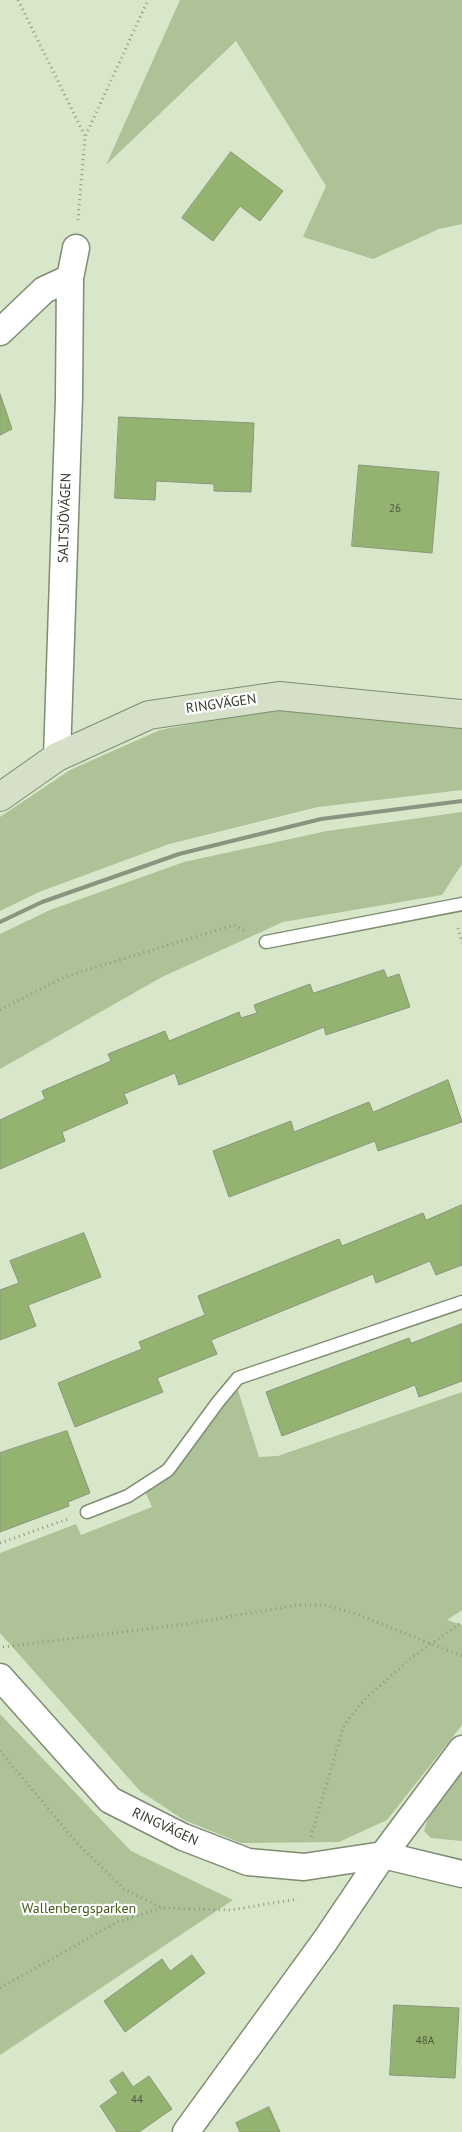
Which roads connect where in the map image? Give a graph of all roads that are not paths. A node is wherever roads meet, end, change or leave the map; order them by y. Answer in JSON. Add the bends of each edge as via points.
{"nodes":[{"id":1,"x":76,"y":248,"type":"road end"},
{"id":2,"x":70,"y":278,"type":"junction"},
{"id":3,"x":0,"y":332,"type":"edge"},
{"id":4,"x":462,"y":714,"type":"edge"},
{"id":5,"x":58,"y":757,"type":"junction"},
{"id":6,"x":0,"y":797,"type":"edge"},
{"id":7,"x":462,"y":904,"type":"edge"},
{"id":8,"x":266,"y":942,"type":"road end"},
{"id":9,"x":462,"y":1302,"type":"edge"},
{"id":10,"x":87,"y":1512,"type":"road end"},
{"id":11,"x":0,"y":1677,"type":"edge"},
{"id":12,"x":462,"y":1749,"type":"edge"},
{"id":13,"x":383,"y":1855,"type":"junction"},
{"id":14,"x":462,"y":1874,"type":"edge"},
{"id":15,"x":186,"y":2132,"type":"edge"}],
"edges":[{"from":1,"to":2,"type":"street","name":"SALTSJÖVÄGEN"},
{"from":2,"to":3,"type":"street","via":[[44,290]]},
{"from":2,"to":5,"type":"street","name":"SALTSJÖVÄGEN"},
{"from":4,"to":5,"type":"street","name":"RINGVÄGEN","via":[[279,696],[149,715]]},
{"from":5,"to":6,"type":"street","name":"RINGVÄGEN"},
{"from":7,"to":8,"type":"lane"},
{"from":9,"to":10,"type":"lane","via":[[238,1378],[168,1470],[128,1496]]},
{"from":11,"to":13,"type":"street","name":"RINGVÄGEN","via":[[110,1800],[183,1837],[248,1862],[304,1867]]},
{"from":12,"to":13,"type":"street"},
{"from":13,"to":14,"type":"street","name":"RINGVÄGEN"},
{"from":13,"to":15,"type":"street"}]}
